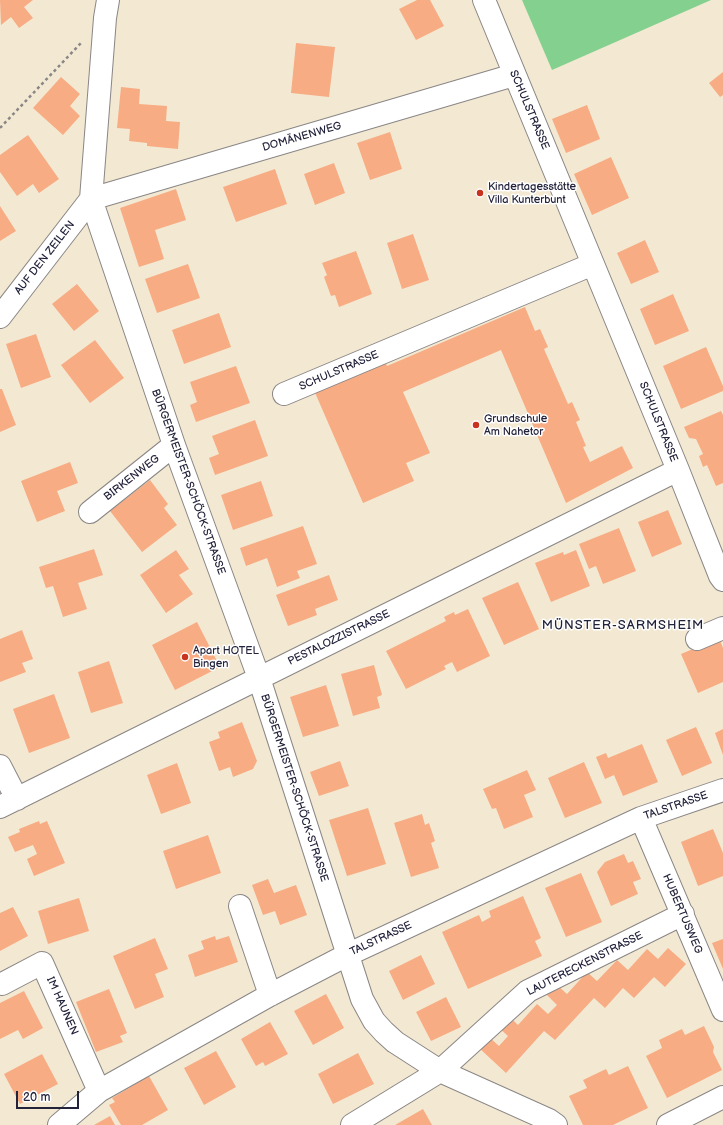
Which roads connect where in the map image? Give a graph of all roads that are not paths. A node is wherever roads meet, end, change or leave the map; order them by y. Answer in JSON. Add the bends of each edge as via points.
{"nodes":[{"id":1,"x":484,"y":0,"type":"edge"},
{"id":2,"x":106,"y":9,"type":"edge"},
{"id":3,"x":514,"y":75,"type":"junction"},
{"id":4,"x":90,"y":199,"type":"junction"},
{"id":5,"x":593,"y":264,"type":"junction"},
{"id":6,"x":0,"y":316,"type":"edge"},
{"id":7,"x":284,"y":394,"type":"dead end"},
{"id":8,"x":174,"y":445,"type":"junction"},
{"id":9,"x":678,"y":470,"type":"junction"},
{"id":10,"x":90,"y":512,"type":"dead end"},
{"id":11,"x":723,"y":580,"type":"edge"},
{"id":12,"x":723,"y":628,"type":"edge"},
{"id":13,"x":697,"y":638,"type":"dead end"},
{"id":14,"x":259,"y":678,"type":"junction"},
{"id":15,"x":0,"y":766,"type":"edge"},
{"id":16,"x":723,"y":790,"type":"edge"},
{"id":17,"x":8,"y":803,"type":"edge"},
{"id":18,"x":641,"y":818,"type":"junction"},
{"id":19,"x":240,"y":906,"type":"dead end"},
{"id":20,"x":682,"y":914,"type":"junction"},
{"id":21,"x":347,"y":955,"type":"junction"},
{"id":22,"x":2,"y":984,"type":"dead end"},
{"id":23,"x":270,"y":995,"type":"junction"},
{"id":24,"x":723,"y":1010,"type":"edge"},
{"id":25,"x":440,"y":1071,"type":"junction"},
{"id":26,"x":99,"y":1091,"type":"junction"},
{"id":27,"x":723,"y":1097,"type":"edge"},
{"id":28,"x":59,"y":1125,"type":"edge"},
{"id":29,"x":352,"y":1125,"type":"edge"},
{"id":30,"x":556,"y":1125,"type":"edge"},
{"id":31,"x":668,"y":1125,"type":"edge"}],
"edges":[{"from":1,"to":3,"type":"street","name":"SCHULSTRASSE"},
{"from":2,"to":4,"type":"street","name":"BÜRGERMEISTER-SCHÖCK-STRASSE"},
{"from":3,"to":4,"type":"street","name":"DOMÄNENWEG"},
{"from":3,"to":5,"type":"street","name":"SCHULSTRASSE"},
{"from":4,"to":6,"type":"street","name":"AUF DEN ZEILEN"},
{"from":4,"to":8,"type":"street","name":"BÜRGERMEISTER-SCHÖCK-STRASSE"},
{"from":5,"to":7,"type":"street","name":"SCHULSTRASSE"},
{"from":5,"to":9,"type":"street","name":"SCHULSTRASSE"},
{"from":8,"to":10,"type":"street","name":"BIRKENWEG"},
{"from":8,"to":14,"type":"street","name":"BÜRGERMEISTER-SCHÖCK-STRASSE"},
{"from":9,"to":11,"type":"street","name":"SCHULSTRASSE"},
{"from":9,"to":14,"type":"street","name":"PESTALOZZISTRASSE"},
{"from":12,"to":13,"type":"street"},
{"from":14,"to":17,"type":"street","name":"PESTALOZZISTRASSE"},
{"from":14,"to":21,"type":"street","name":"BÜRGERMEISTER-SCHÖCK-STRASSE"},
{"from":15,"to":17,"type":"street"},
{"from":16,"to":18,"type":"street","name":"TALSTRASSE"},
{"from":18,"to":20,"type":"street","name":"HUBERTUSWEG"},
{"from":18,"to":21,"type":"street","name":"TALSTRASSE"},
{"from":19,"to":23,"type":"street"},
{"from":20,"to":24,"type":"street","name":"HUBERTUSWEG"},
{"from":20,"to":25,"type":"street","name":"LAUTERECKENSTRASSE","via":[[528,991]]},
{"from":21,"to":23,"type":"street","name":"TALSTRASSE"},
{"from":21,"to":25,"type":"street","name":"BÜRGERMEISTER-SCHÖCK-STRASSE","via":[[362,999],[374,1021],[395,1042]]},
{"from":22,"to":26,"type":"street","name":"IM HAUNEN","via":[[42,963]]},
{"from":23,"to":26,"type":"street","name":"TALSTRASSE"},
{"from":25,"to":29,"type":"street","name":"LAUTERECKENSTRASSE"},
{"from":25,"to":30,"type":"street","name":"BÜRGERMEISTER-SCHÖCK-STRASSE"},
{"from":26,"to":28,"type":"street","name":"TALSTRASSE"},
{"from":27,"to":31,"type":"street"}]}
